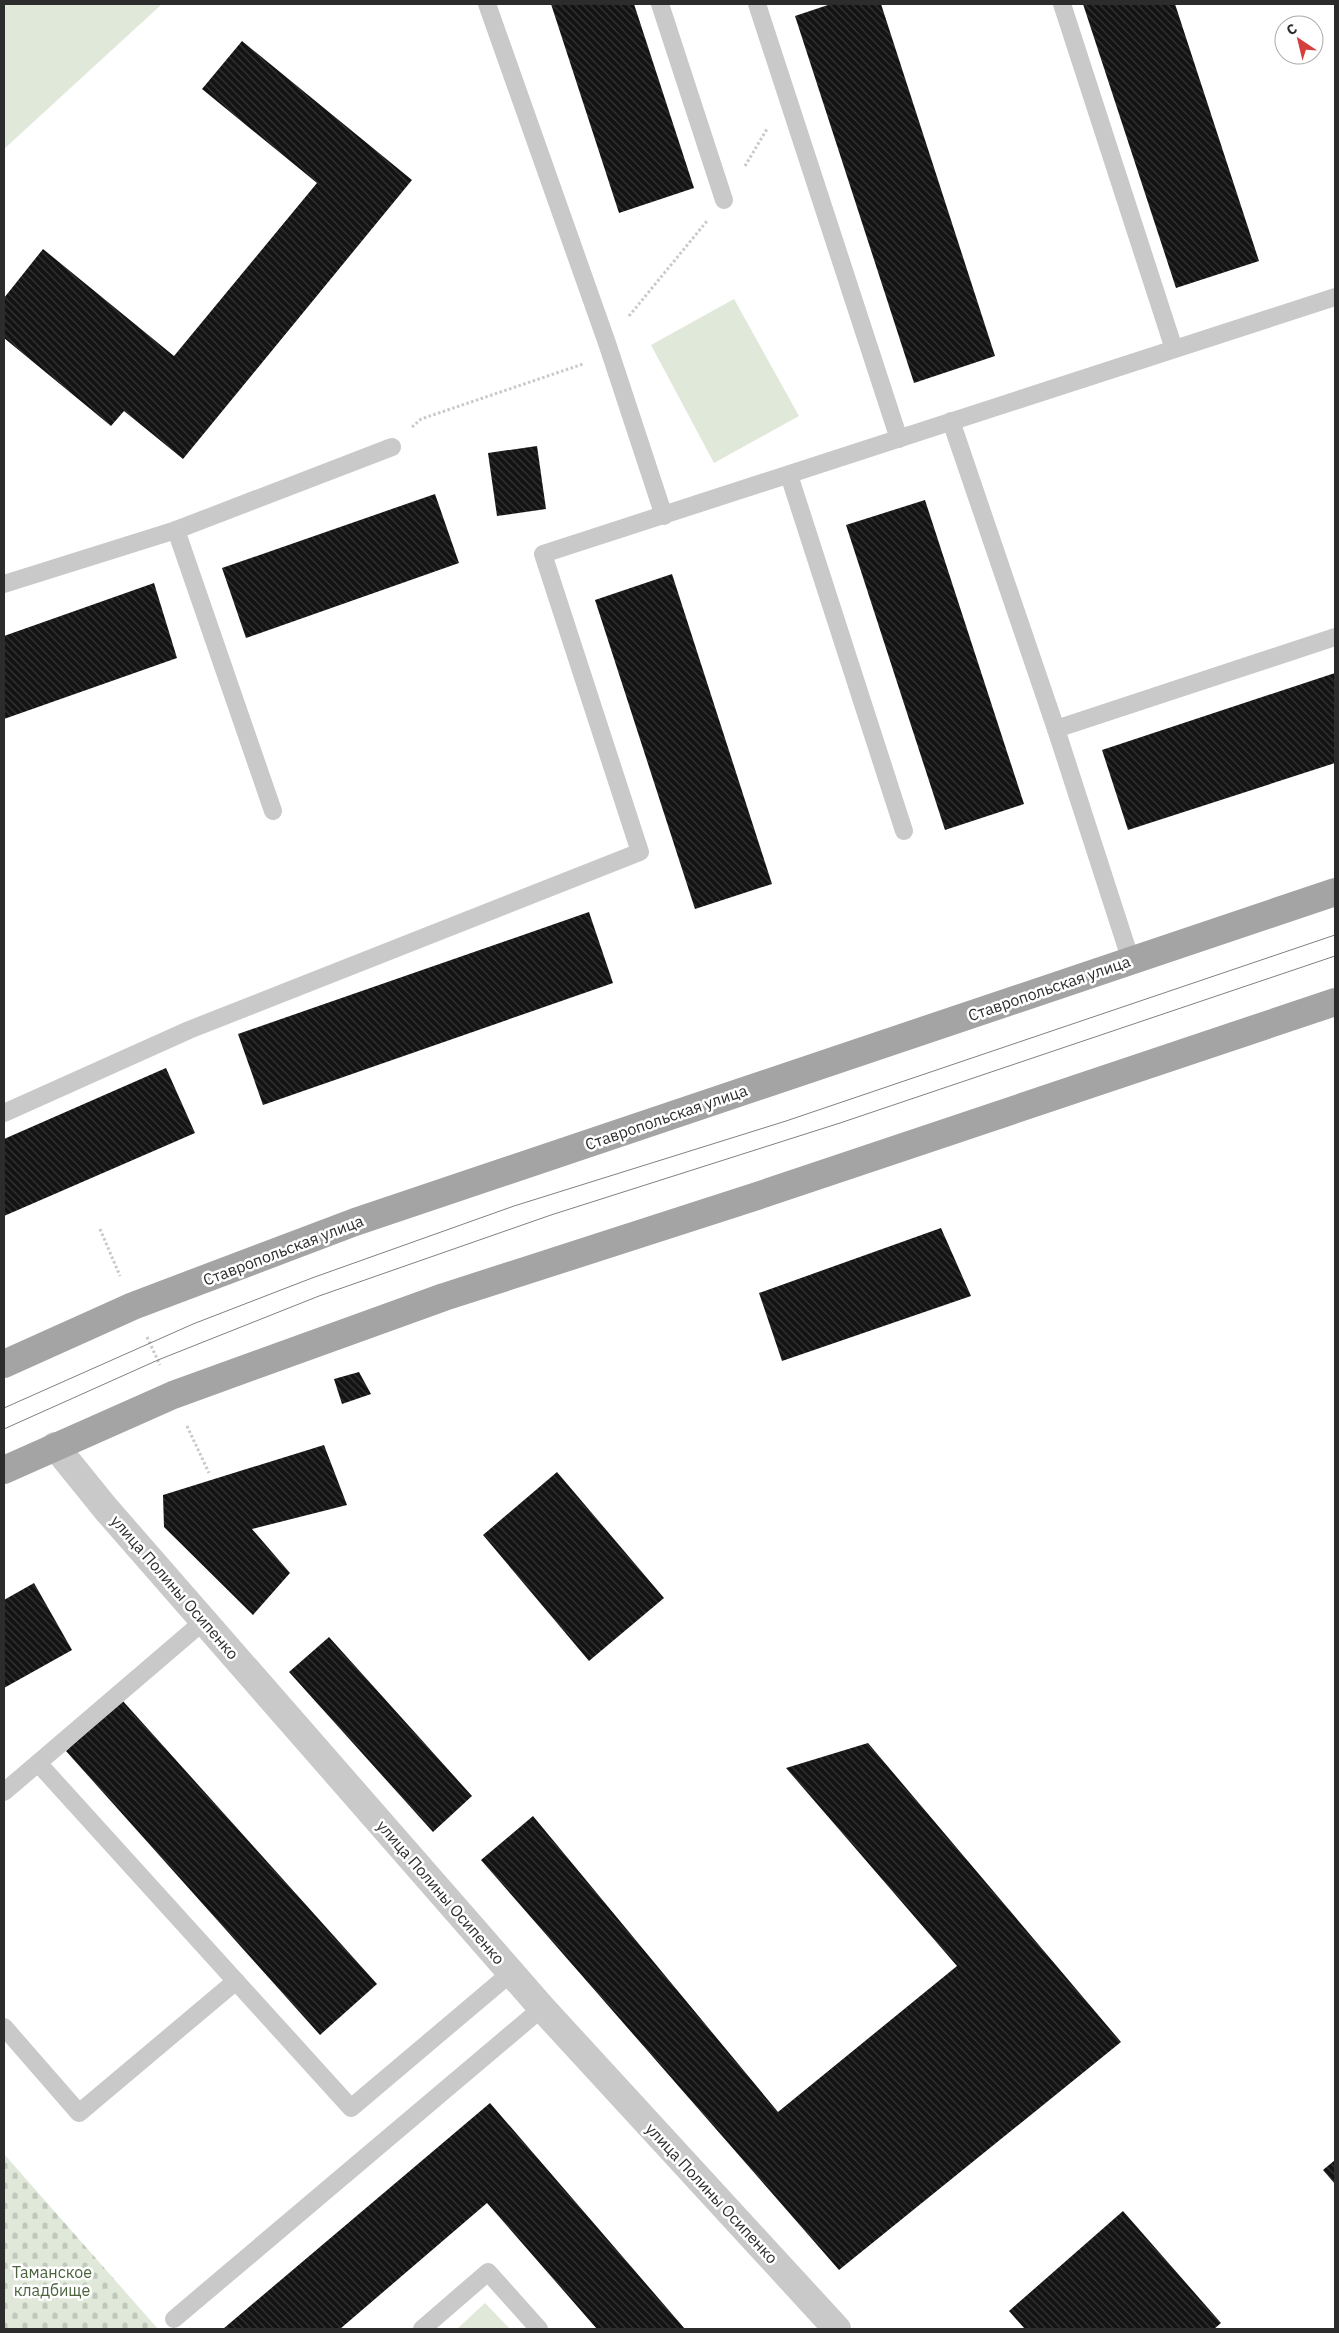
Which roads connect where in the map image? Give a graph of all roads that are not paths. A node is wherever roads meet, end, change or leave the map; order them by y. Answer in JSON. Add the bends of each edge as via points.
{"nodes":[{"id":1,"x":487,"y":4,"type":"edge"},
{"id":2,"x":660,"y":4,"type":"edge"},
{"id":3,"x":757,"y":4,"type":"edge"},
{"id":4,"x":1062,"y":4,"type":"edge"},
{"id":5,"x":724,"y":200,"type":"dead end"},
{"id":6,"x":1335,"y":297,"type":"edge"},
{"id":7,"x":1174,"y":349,"type":"junction"},
{"id":8,"x":951,"y":421,"type":"junction"},
{"id":9,"x":899,"y":439,"type":"junction"},
{"id":10,"x":392,"y":447,"type":"dead end"},
{"id":11,"x":789,"y":474,"type":"junction"},
{"id":12,"x":664,"y":516,"type":"junction"},
{"id":13,"x":176,"y":530,"type":"junction"},
{"id":14,"x":4,"y":584,"type":"edge"},
{"id":15,"x":1335,"y":637,"type":"edge"},
{"id":16,"x":1056,"y":729,"type":"junction"},
{"id":17,"x":273,"y":811,"type":"dead end"},
{"id":18,"x":904,"y":831,"type":"dead end"},
{"id":19,"x":1335,"y":892,"type":"edge"},
{"id":20,"x":1131,"y":961,"type":"junction"},
{"id":21,"x":1335,"y":1002,"type":"edge"},
{"id":22,"x":4,"y":1113,"type":"edge"},
{"id":23,"x":4,"y":1364,"type":"edge"},
{"id":24,"x":54,"y":1446,"type":"junction"},
{"id":25,"x":4,"y":1470,"type":"edge"},
{"id":26,"x":205,"y":1620,"type":"junction"},
{"id":27,"x":38,"y":1763,"type":"junction"},
{"id":28,"x":4,"y":1792,"type":"edge"},
{"id":29,"x":512,"y":1972,"type":"junction"},
{"id":30,"x":236,"y":1981,"type":"junction"},
{"id":31,"x":542,"y":2008,"type":"junction"},
{"id":32,"x":4,"y":2027,"type":"edge"},
{"id":33,"x":174,"y":2319,"type":"dead end"},
{"id":34,"x":422,"y":2329,"type":"edge"},
{"id":35,"x":539,"y":2329,"type":"edge"},
{"id":36,"x":837,"y":2329,"type":"edge"}],
"edges":[{"from":1,"to":12,"type":"lane","via":[[607,343]]},
{"from":2,"to":5,"type":"lane"},
{"from":3,"to":9,"type":"lane"},
{"from":4,"to":7,"type":"lane"},
{"from":6,"to":7,"type":"lane"},
{"from":7,"to":8,"type":"lane"},
{"from":8,"to":9,"type":"lane"},
{"from":8,"to":16,"type":"lane"},
{"from":9,"to":11,"type":"lane"},
{"from":10,"to":13,"type":"lane"},
{"from":11,"to":12,"type":"lane"},
{"from":11,"to":18,"type":"lane"},
{"from":12,"to":22,"type":"lane","via":[[544,554],[640,852],[189,1030]]},
{"from":13,"to":14,"type":"lane"},
{"from":13,"to":17,"type":"lane"},
{"from":15,"to":16,"type":"lane"},
{"from":16,"to":20,"type":"lane"},
{"from":19,"to":20,"type":"main road","name":"Ставропольская улица"},
{"from":20,"to":23,"type":"main road","name":"Ставропольская улица","via":[[355,1222],[133,1306]]},
{"from":21,"to":24,"type":"main road","via":[[760,1195],[444,1296],[173,1395]]},
{"from":24,"to":25,"type":"main road"},
{"from":24,"to":26,"type":"street","name":"улица Полины Осипенко"},
{"from":26,"to":27,"type":"lane"},
{"from":26,"to":29,"type":"street","name":"улица Полины Осипенко"},
{"from":27,"to":28,"type":"lane"},
{"from":27,"to":30,"type":"lane"},
{"from":29,"to":30,"type":"lane","via":[[351,2108]]},
{"from":29,"to":31,"type":"street","name":"улица Полины Осипенко"},
{"from":30,"to":32,"type":"lane","via":[[79,2113]]},
{"from":31,"to":33,"type":"lane"},
{"from":31,"to":36,"type":"street","name":"улица Полины Осипенко"},
{"from":34,"to":35,"type":"lane","via":[[488,2272]]}]}
